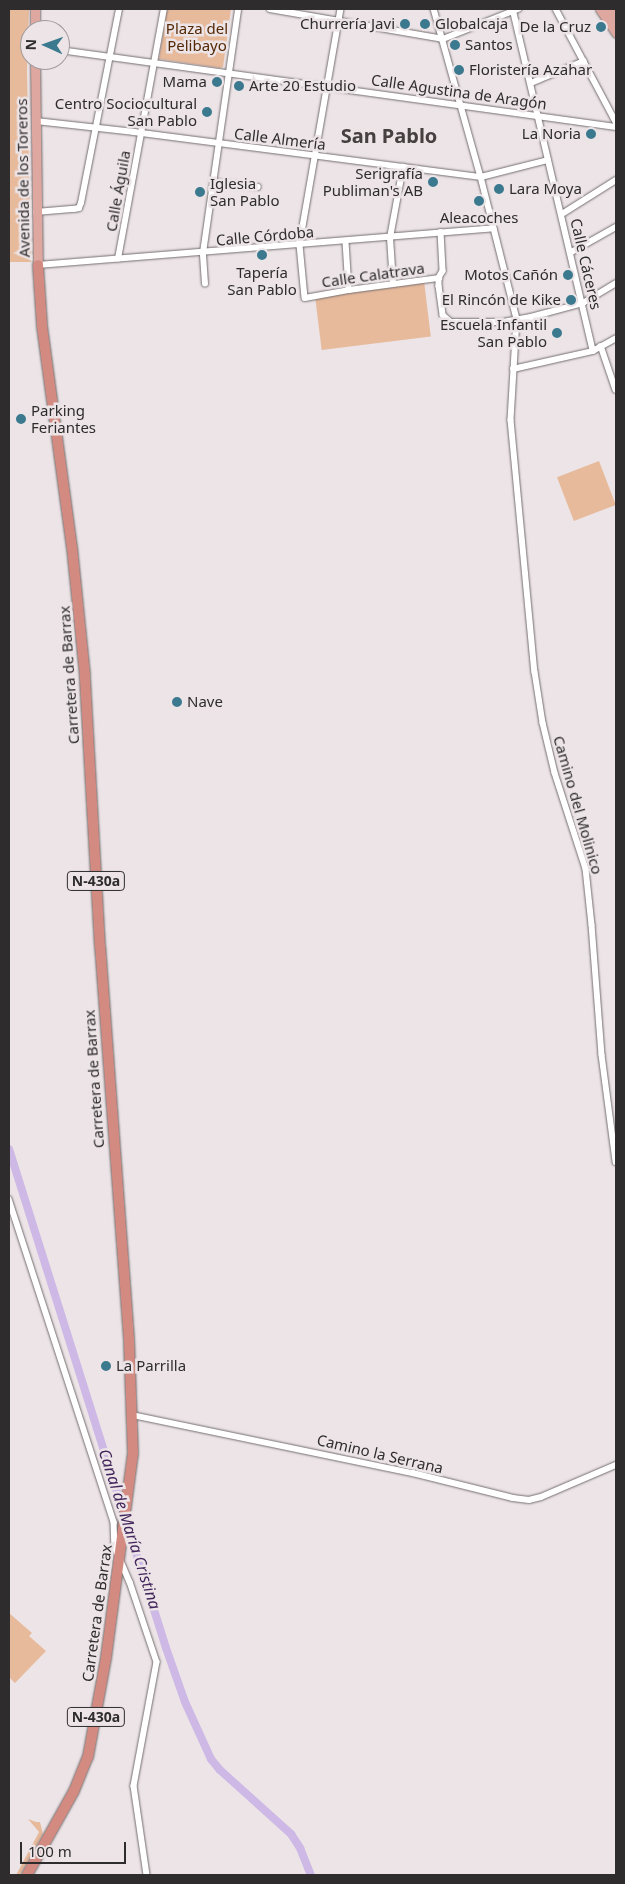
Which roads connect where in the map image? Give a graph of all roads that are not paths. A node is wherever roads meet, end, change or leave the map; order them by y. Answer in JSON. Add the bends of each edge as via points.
{"nodes":[{"id":1,"x":119,"y":9,"type":"edge"},
{"id":2,"x":164,"y":9,"type":"edge"},
{"id":3,"x":238,"y":9,"type":"edge"},
{"id":4,"x":270,"y":9,"type":"edge"},
{"id":5,"x":341,"y":9,"type":"edge"},
{"id":6,"x":434,"y":9,"type":"edge"},
{"id":7,"x":514,"y":9,"type":"edge"},
{"id":8,"x":556,"y":9,"type":"edge"},
{"id":9,"x":600,"y":9,"type":"edge"},
{"id":10,"x":608,"y":9,"type":"edge"},
{"id":11,"x":339,"y":21,"type":"junction"},
{"id":12,"x":616,"y":21,"type":"edge"},
{"id":13,"x":616,"y":33,"type":"edge"},
{"id":14,"x":443,"y":39,"type":"junction"},
{"id":15,"x":70,"y":51,"type":"edge"},
{"id":16,"x":110,"y":57,"type":"junction"},
{"id":17,"x":584,"y":61,"type":"junction"},
{"id":18,"x":154,"y":63,"type":"junction"},
{"id":19,"x":35,"y":70,"type":"edge"},
{"id":20,"x":229,"y":73,"type":"junction"},
{"id":21,"x":531,"y":83,"type":"junction"},
{"id":22,"x":327,"y":87,"type":"junction"},
{"id":23,"x":461,"y":105,"type":"junction"},
{"id":24,"x":538,"y":116,"type":"junction"},
{"id":25,"x":36,"y":122,"type":"junction"},
{"id":26,"x":616,"y":122,"type":"edge"},
{"id":27,"x":97,"y":127,"type":"junction"},
{"id":28,"x":616,"y":127,"type":"edge"},
{"id":29,"x":142,"y":133,"type":"junction"},
{"id":30,"x":220,"y":144,"type":"junction"},
{"id":31,"x":316,"y":156,"type":"junction"},
{"id":32,"x":548,"y":160,"type":"junction"},
{"id":33,"x":403,"y":167,"type":"junction"},
{"id":34,"x":481,"y":177,"type":"junction"},
{"id":35,"x":616,"y":180,"type":"edge"},
{"id":36,"x":214,"y":182,"type":"junction"},
{"id":37,"x":258,"y":187,"type":"dead end"},
{"id":38,"x":36,"y":212,"type":"junction"},
{"id":39,"x":562,"y":214,"type":"junction"},
{"id":40,"x":616,"y":227,"type":"edge"},
{"id":41,"x":494,"y":228,"type":"junction"},
{"id":42,"x":441,"y":232,"type":"junction"},
{"id":43,"x":390,"y":238,"type":"junction"},
{"id":44,"x":346,"y":242,"type":"junction"},
{"id":45,"x":300,"y":245,"type":"junction"},
{"id":46,"x":203,"y":253,"type":"junction"},
{"id":47,"x":570,"y":253,"type":"junction"},
{"id":48,"x":118,"y":259,"type":"junction"},
{"id":49,"x":38,"y":265,"type":"junction"},
{"id":50,"x":438,"y":278,"type":"junction"},
{"id":51,"x":205,"y":284,"type":"dead end"},
{"id":52,"x":394,"y":284,"type":"junction"},
{"id":53,"x":616,"y":284,"type":"edge"},
{"id":54,"x":349,"y":290,"type":"junction"},
{"id":55,"x":582,"y":303,"type":"junction"},
{"id":56,"x":517,"y":320,"type":"junction"},
{"id":57,"x":616,"y":338,"type":"edge"},
{"id":58,"x":601,"y":346,"type":"junction"},
{"id":59,"x":593,"y":351,"type":"junction"},
{"id":60,"x":513,"y":369,"type":"junction"},
{"id":61,"x":616,"y":390,"type":"edge"},
{"id":62,"x":616,"y":1162,"type":"edge"},
{"id":63,"x":9,"y":1198,"type":"edge"},
{"id":64,"x":132,"y":1415,"type":"junction"},
{"id":65,"x":616,"y":1465,"type":"edge"},
{"id":66,"x":120,"y":1560,"type":"junction"},
{"id":67,"x":27,"y":1875,"type":"edge"},
{"id":68,"x":148,"y":1875,"type":"edge"}],
"edges":[{"from":1,"to":16,"type":"street"},
{"from":2,"to":18,"type":"street","name":"Calle Águila"},
{"from":3,"to":20,"type":"street"},
{"from":4,"to":11,"type":"street"},
{"from":5,"to":11,"type":"street","name":"Calle Calatrava"},
{"from":6,"to":14,"type":"street","name":"Camino del Molinico"},
{"from":7,"to":14,"type":"street"},
{"from":7,"to":21,"type":"street","name":"Calle Cáceres"},
{"from":8,"to":17,"type":"street"},
{"from":9,"to":13,"type":"main road"},
{"from":10,"to":12,"type":"main road"},
{"from":11,"to":14,"type":"street"},
{"from":11,"to":22,"type":"street","name":"Calle Calatrava"},
{"from":14,"to":23,"type":"street","name":"Camino del Molinico"},
{"from":15,"to":16,"type":"street","name":"Calle Agustina de Aragón"},
{"from":16,"to":18,"type":"street","name":"Calle Agustina de Aragón"},
{"from":16,"to":27,"type":"street"},
{"from":17,"to":21,"type":"street"},
{"from":17,"to":26,"type":"street"},
{"from":18,"to":20,"type":"street","name":"Calle Agustina de Aragón"},
{"from":18,"to":29,"type":"street","name":"Calle Águila"},
{"from":19,"to":25,"type":"main road","name":"Avenida de los Toreros"},
{"from":20,"to":22,"type":"street","name":"Calle Agustina de Aragón"},
{"from":20,"to":30,"type":"street"},
{"from":21,"to":24,"type":"street","name":"Calle Cáceres"},
{"from":22,"to":23,"type":"street","name":"Calle Agustina de Aragón"},
{"from":22,"to":31,"type":"street","name":"Calle Calatrava"},
{"from":23,"to":24,"type":"street","name":"Calle Agustina de Aragón"},
{"from":23,"to":34,"type":"street","name":"Camino del Molinico"},
{"from":24,"to":28,"type":"street","name":"Calle Agustina de Aragón"},
{"from":24,"to":32,"type":"street","name":"Calle Cáceres"},
{"from":25,"to":27,"type":"street","name":"Calle Almería"},
{"from":25,"to":38,"type":"main road","name":"Avenida de los Toreros"},
{"from":27,"to":29,"type":"street","name":"Calle Almería"},
{"from":27,"to":38,"type":"street","via":[[79,208]]},
{"from":29,"to":30,"type":"street","name":"Calle Almería"},
{"from":29,"to":48,"type":"street","name":"Calle Águila"},
{"from":30,"to":31,"type":"street","name":"Calle Almería"},
{"from":30,"to":36,"type":"street"},
{"from":31,"to":33,"type":"street","name":"Calle Almería"},
{"from":31,"to":45,"type":"street","name":"Calle Calatrava"},
{"from":32,"to":34,"type":"street","name":"Calle Almería"},
{"from":32,"to":39,"type":"street","name":"Calle Cáceres"},
{"from":33,"to":34,"type":"street","name":"Calle Almería"},
{"from":33,"to":43,"type":"street"},
{"from":34,"to":41,"type":"street","name":"Camino del Molinico"},
{"from":35,"to":39,"type":"street"},
{"from":36,"to":37,"type":"street"},
{"from":36,"to":46,"type":"street"},
{"from":38,"to":49,"type":"main road","name":"Avenida de los Toreros"},
{"from":39,"to":47,"type":"street","name":"Calle Cáceres"},
{"from":40,"to":47,"type":"street"},
{"from":41,"to":42,"type":"street","name":"Calle Córdoba"},
{"from":41,"to":56,"type":"street","name":"Camino del Molinico"},
{"from":42,"to":43,"type":"street","name":"Calle Córdoba"},
{"from":42,"to":50,"type":"street","via":[[443,271]]},
{"from":43,"to":44,"type":"street","name":"Calle Córdoba"},
{"from":43,"to":52,"type":"street"},
{"from":44,"to":45,"type":"street","name":"Calle Córdoba"},
{"from":44,"to":54,"type":"street"},
{"from":45,"to":46,"type":"street","name":"Calle Córdoba"},
{"from":45,"to":54,"type":"street","name":"Calle Calatrava","via":[[305,298]]},
{"from":46,"to":48,"type":"street","name":"Calle Córdoba"},
{"from":46,"to":51,"type":"street"},
{"from":47,"to":55,"type":"street","name":"Calle Cáceres"},
{"from":48,"to":49,"type":"street","name":"Calle Córdoba"},
{"from":49,"to":64,"type":"highway","name":"Carretera de Barrax","number":"N-430a","via":[[42,325],[72,548],[85,675]]},
{"from":50,"to":52,"type":"street","name":"Calle Calatrava"},
{"from":50,"to":56,"type":"street","via":[[443,315],[450,322]]},
{"from":52,"to":54,"type":"street","name":"Calle Calatrava"},
{"from":53,"to":55,"type":"street"},
{"from":55,"to":56,"type":"street"},
{"from":55,"to":59,"type":"street","name":"Calle Cáceres"},
{"from":56,"to":60,"type":"street","name":"Camino del Molinico"},
{"from":57,"to":58,"type":"street"},
{"from":58,"to":59,"type":"street"},
{"from":58,"to":61,"type":"street"},
{"from":59,"to":60,"type":"street"},
{"from":60,"to":62,"type":"street","name":"Camino del Molinico","via":[[511,420],[535,672],[555,773],[586,869],[602,1054]]},
{"from":63,"to":66,"type":"street","via":[[114,1522],[115,1547]]},
{"from":64,"to":65,"type":"street","name":"Camino la Serrana","via":[[529,1500],[588,1479]]},
{"from":64,"to":66,"type":"highway","name":"Carretera de Barrax","number":"N-430a","via":[[133,1470]]},
{"from":66,"to":67,"type":"highway","name":"Carretera de Barrax","number":"N-430a","via":[[88,1757],[74,1790]]},
{"from":66,"to":68,"type":"street","via":[[157,1662],[134,1786]]}]}
